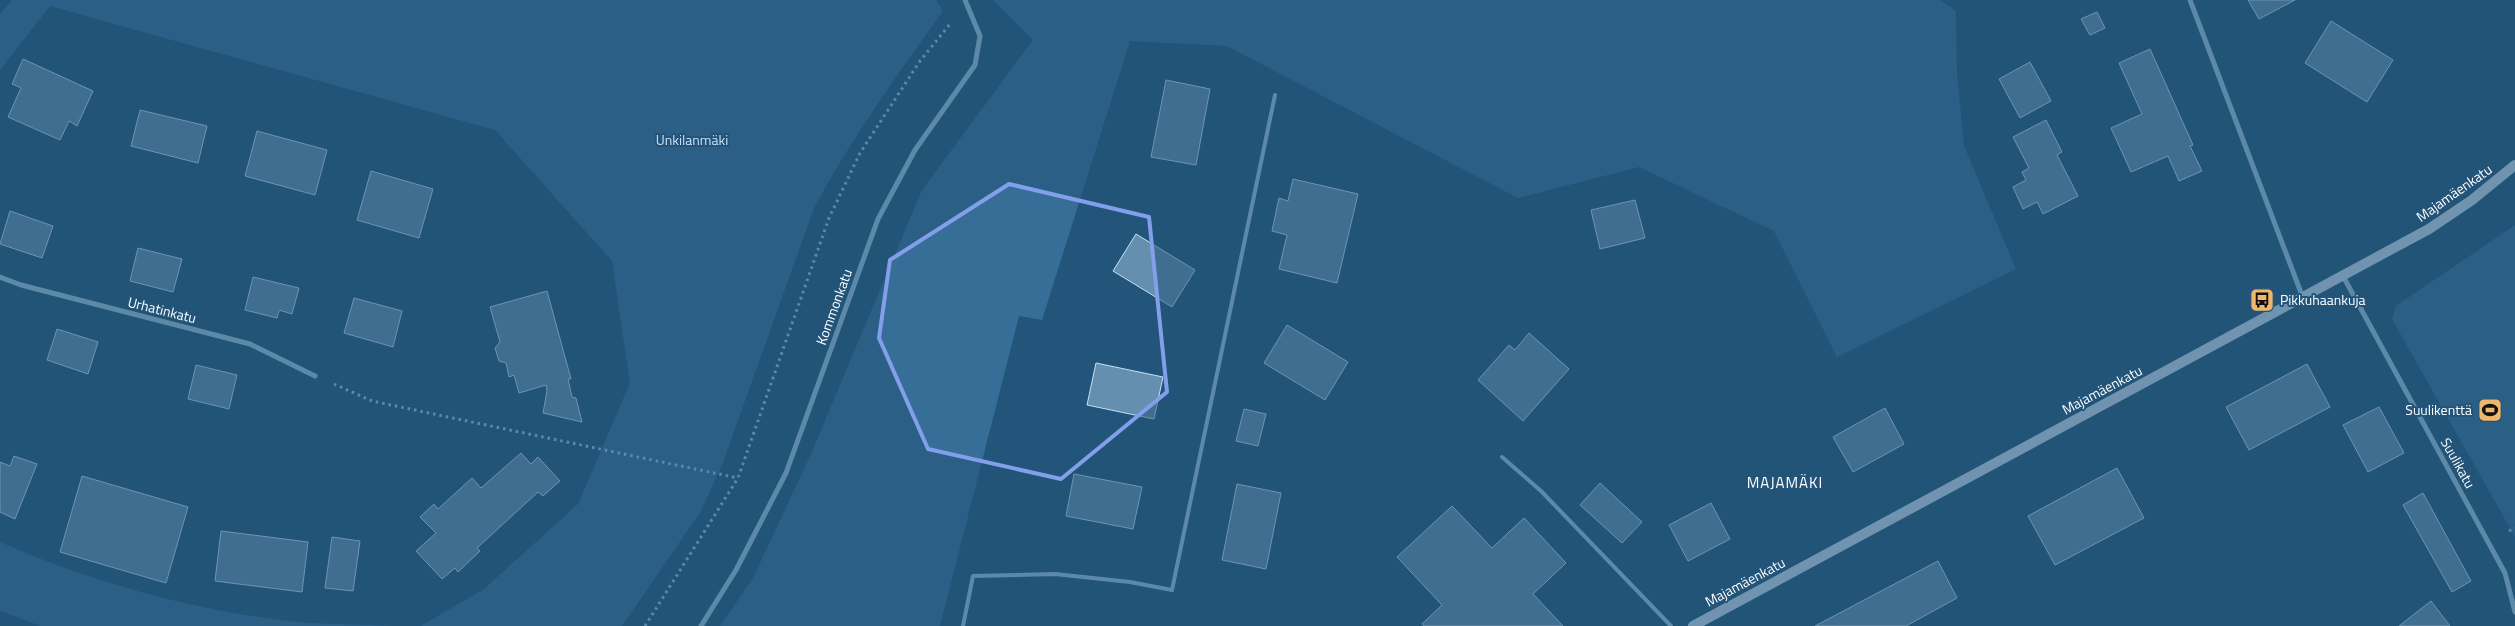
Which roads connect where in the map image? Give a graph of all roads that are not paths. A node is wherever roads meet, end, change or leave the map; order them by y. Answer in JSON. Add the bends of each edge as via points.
{"nodes":[{"id":1,"x":2190,"y":0,"type":"edge"},
{"id":2,"x":966,"y":1,"type":"edge"},
{"id":3,"x":1276,"y":95,"type":"dead end"},
{"id":4,"x":2515,"y":165,"type":"edge"},
{"id":5,"x":2343,"y":276,"type":"junction"},
{"id":6,"x":0,"y":277,"type":"edge"},
{"id":7,"x":2303,"y":298,"type":"junction"},
{"id":8,"x":315,"y":376,"type":"road end"},
{"id":9,"x":1502,"y":457,"type":"dead end"},
{"id":10,"x":2515,"y":612,"type":"edge"},
{"id":11,"x":700,"y":626,"type":"edge"},
{"id":12,"x":963,"y":626,"type":"edge"},
{"id":13,"x":1671,"y":626,"type":"edge"},
{"id":14,"x":1693,"y":626,"type":"edge"}],
"edges":[{"from":1,"to":7,"type":"street"},
{"from":2,"to":11,"type":"street","name":"Kommonkatu","via":[[980,36],[975,65],[915,150],[878,219],[786,473],[736,570]]},
{"from":3,"to":12,"type":"lane","via":[[1172,590],[1055,574],[973,576]]},
{"from":4,"to":5,"type":"street","name":"Majamäenkatu","via":[[2429,229]]},
{"from":5,"to":7,"type":"street","name":"Majamäenkatu"},
{"from":5,"to":10,"type":"street","name":"Suulikatu","via":[[2505,573]]},
{"from":6,"to":8,"type":"street","name":"Urhatinkatu","via":[[21,286],[250,344]]},
{"from":7,"to":14,"type":"street","name":"Majamäenkatu"},
{"from":9,"to":13,"type":"lane","via":[[1541,491]]}]}
